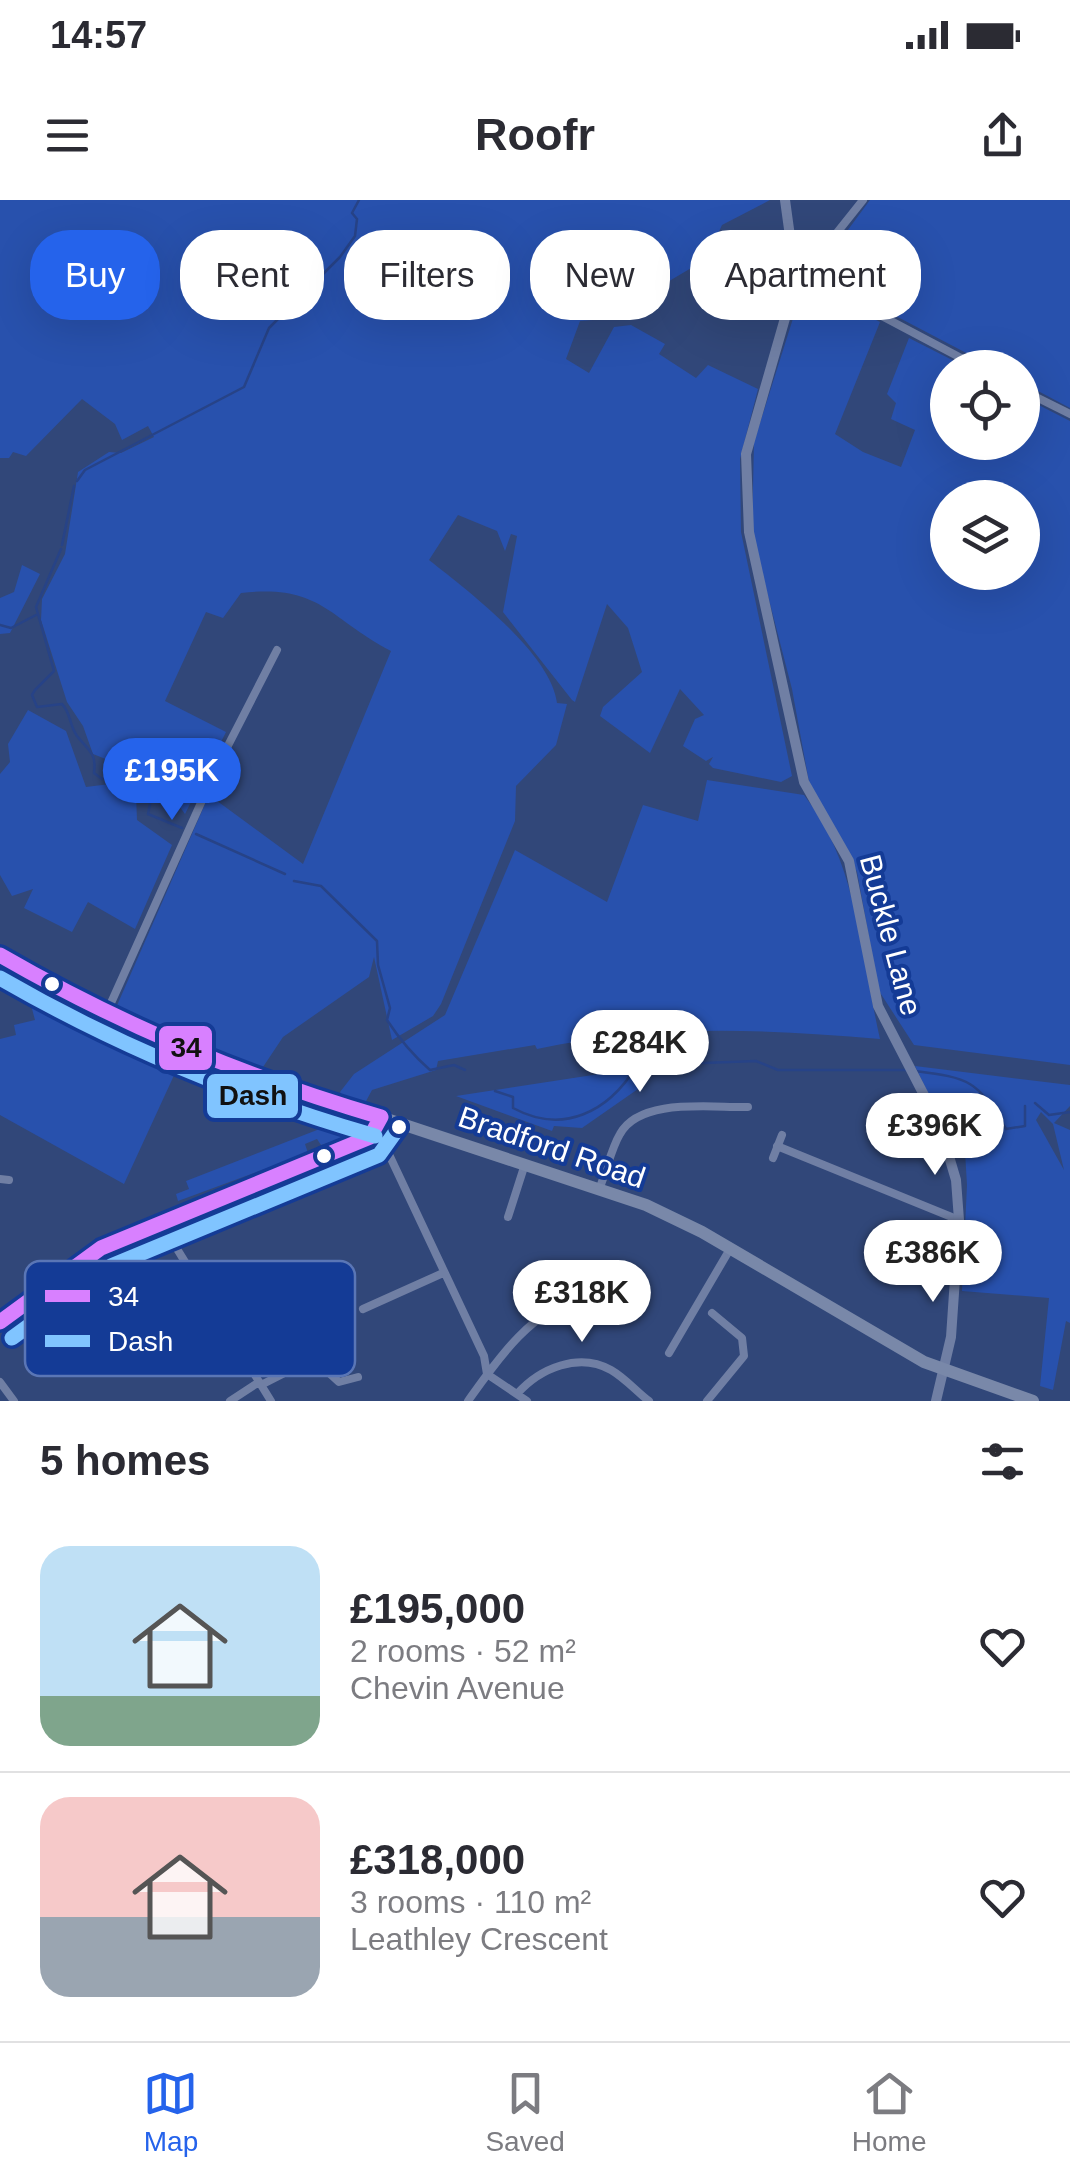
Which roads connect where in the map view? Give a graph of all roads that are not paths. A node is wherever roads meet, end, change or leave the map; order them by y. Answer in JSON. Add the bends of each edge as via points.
{"nodes":[{"id":1,"x":785,"y":200,"type":"edge"},
{"id":2,"x":863,"y":200,"type":"edge"},
{"id":3,"x":789,"y":230,"type":"edge"},
{"id":4,"x":840,"y":230,"type":"edge"},
{"id":5,"x":785,"y":320,"type":"edge"},
{"id":6,"x":889,"y":320,"type":"edge"},
{"id":7,"x":946,"y":350,"type":"edge"},
{"id":8,"x":1040,"y":399,"type":"edge"},
{"id":9,"x":1070,"y":414,"type":"edge"},
{"id":10,"x":276,"y":650,"type":"dead end"},
{"id":11,"x":0,"y":956,"type":"edge"},
{"id":12,"x":0,"y":967,"type":"edge"},
{"id":13,"x":37,"y":978,"type":"junction"},
{"id":14,"x":106,"y":1014,"type":"junction"},
{"id":15,"x":748,"y":1107,"type":"dead end"},
{"id":16,"x":376,"y":1120,"type":"junction"},
{"id":17,"x":782,"y":1135,"type":"dead end"},
{"id":18,"x":777,"y":1146,"type":"junction"},
{"id":19,"x":772,"y":1158,"type":"dead end"},
{"id":20,"x":526,"y":1162,"type":"junction"},
{"id":21,"x":600,"y":1187,"type":"junction"},
{"id":22,"x":508,"y":1217,"type":"dead end"},
{"id":23,"x":959,"y":1220,"type":"junction"},
{"id":24,"x":160,"y":1222,"type":"junction"},
{"id":25,"x":102,"y":1248,"type":"junction"},
{"id":26,"x":730,"y":1249,"type":"junction"},
{"id":27,"x":84,"y":1261,"type":"edge"},
{"id":28,"x":110,"y":1261,"type":"edge"},
{"id":29,"x":184,"y":1261,"type":"edge"},
{"id":30,"x":444,"y":1274,"type":"junction"},
{"id":31,"x":365,"y":1291,"type":"dead end"},
{"id":32,"x":580,"y":1300,"type":"dead end"},
{"id":33,"x":25,"y":1304,"type":"edge"},
{"id":34,"x":712,"y":1312,"type":"dead end"},
{"id":35,"x":0,"y":1322,"type":"edge"},
{"id":36,"x":669,"y":1352,"type":"dead end"},
{"id":37,"x":946,"y":1372,"type":"junction"},
{"id":38,"x":487,"y":1374,"type":"junction"},
{"id":39,"x":256,"y":1376,"type":"edge"},
{"id":40,"x":275,"y":1376,"type":"edge"},
{"id":41,"x":332,"y":1376,"type":"edge"},
{"id":42,"x":358,"y":1378,"type":"dead end"},
{"id":43,"x":0,"y":1382,"type":"edge"},
{"id":44,"x":260,"y":1383,"type":"junction"},
{"id":45,"x":517,"y":1394,"type":"junction"},
{"id":46,"x":14,"y":1401,"type":"edge"},
{"id":47,"x":230,"y":1401,"type":"edge"},
{"id":48,"x":271,"y":1401,"type":"edge"},
{"id":49,"x":468,"y":1401,"type":"edge"},
{"id":50,"x":526,"y":1401,"type":"edge"},
{"id":51,"x":648,"y":1401,"type":"edge"},
{"id":52,"x":706,"y":1401,"type":"edge"},
{"id":53,"x":936,"y":1401,"type":"edge"},
{"id":54,"x":1033,"y":1401,"type":"edge"}],
"edges":[{"from":1,"to":3,"type":"street"},
{"from":2,"to":4,"type":"street"},
{"from":5,"to":23,"type":"street","name":"Buckle Lane","via":[[746,454],[748,532],[804,782],[850,861],[878,1006],[940,1126]]},
{"from":6,"to":7,"type":"street"},
{"from":8,"to":9,"type":"street"},
{"from":10,"to":14,"type":"street"},
{"from":11,"to":13,"type":"main road","name":"Bradford Road"},
{"from":12,"to":13,"type":"main road","name":"Bradford Road"},
{"from":13,"to":14,"type":"main road","name":"Bradford Road"},
{"from":14,"to":16,"type":"main road","name":"Bradford Road"},
{"from":15,"to":21,"type":"street","via":[[649,1112],[630,1121]]},
{"from":16,"to":20,"type":"main road","name":"Bradford Road"},
{"from":16,"to":24,"type":"street","via":[[355,1143]]},
{"from":16,"to":30,"type":"street"},
{"from":17,"to":18,"type":"street"},
{"from":18,"to":19,"type":"street"},
{"from":18,"to":23,"type":"street"},
{"from":20,"to":21,"type":"main road","name":"Bradford Road"},
{"from":20,"to":22,"type":"street"},
{"from":21,"to":26,"type":"main road","name":"Bradford Road"},
{"from":23,"to":37,"type":"street","name":"Buckle Lane"},
{"from":24,"to":25,"type":"street"},
{"from":24,"to":29,"type":"street"},
{"from":25,"to":27,"type":"street"},
{"from":25,"to":28,"type":"street"},
{"from":26,"to":36,"type":"street"},
{"from":26,"to":37,"type":"main road","name":"Bradford Road"},
{"from":30,"to":31,"type":"street","via":[[367,1307]]},
{"from":30,"to":38,"type":"street"},
{"from":32,"to":38,"type":"street","via":[[551,1308]]},
{"from":33,"to":35,"type":"street"},
{"from":34,"to":52,"type":"street","via":[[742,1338],[744,1356]]},
{"from":37,"to":53,"type":"street","name":"Buckle Lane"},
{"from":37,"to":54,"type":"main road","name":"Bradford Road"},
{"from":38,"to":45,"type":"street"},
{"from":38,"to":49,"type":"street"},
{"from":39,"to":44,"type":"street"},
{"from":40,"to":44,"type":"street"},
{"from":41,"to":42,"type":"street","via":[[339,1382]]},
{"from":43,"to":46,"type":"street"},
{"from":44,"to":47,"type":"street"},
{"from":44,"to":48,"type":"street"},
{"from":45,"to":50,"type":"street"},
{"from":45,"to":51,"type":"street","via":[[548,1369],[590,1364],[611,1370]]}]}
